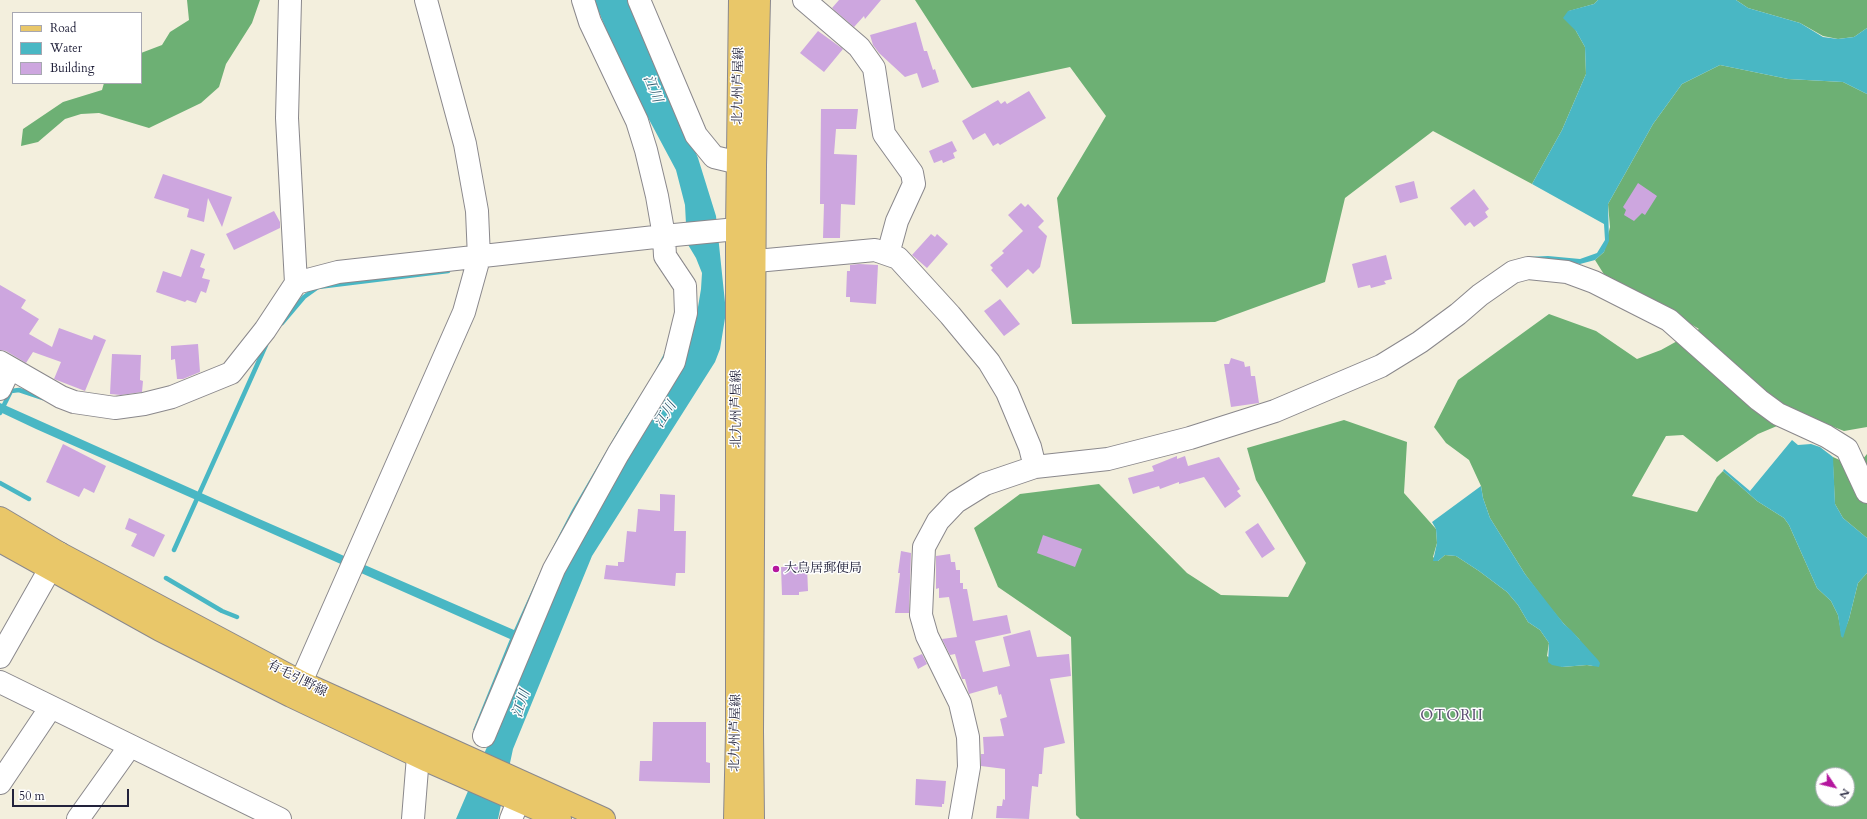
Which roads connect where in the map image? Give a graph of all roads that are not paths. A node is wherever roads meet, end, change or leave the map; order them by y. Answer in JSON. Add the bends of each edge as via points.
{"nodes":[{"id":1,"x":290,"y":0,"type":"edge"},
{"id":2,"x":426,"y":0,"type":"edge"},
{"id":3,"x":583,"y":0,"type":"edge"},
{"id":4,"x":639,"y":0,"type":"edge"},
{"id":5,"x":740,"y":0,"type":"edge"},
{"id":6,"x":759,"y":0,"type":"edge"},
{"id":7,"x":804,"y":0,"type":"edge"},
{"id":8,"x":747,"y":164,"type":"junction"},
{"id":9,"x":727,"y":231,"type":"junction"},
{"id":10,"x":673,"y":235,"type":"junction"},
{"id":11,"x":888,"y":254,"type":"junction"},
{"id":12,"x":479,"y":258,"type":"junction"},
{"id":13,"x":756,"y":262,"type":"junction"},
{"id":14,"x":296,"y":283,"type":"junction"},
{"id":15,"x":5,"y":365,"type":"edge"},
{"id":16,"x":0,"y":389,"type":"edge"},
{"id":17,"x":1035,"y":468,"type":"junction"},
{"id":18,"x":1867,"y":492,"type":"edge"},
{"id":19,"x":0,"y":518,"type":"edge"},
{"id":20,"x":0,"y":541,"type":"edge"},
{"id":21,"x":54,"y":561,"type":"junction"},
{"id":22,"x":0,"y":657,"type":"edge"},
{"id":23,"x":0,"y":682,"type":"edge"},
{"id":24,"x":301,"y":682,"type":"junction"},
{"id":25,"x":51,"y":707,"type":"junction"},
{"id":26,"x":484,"y":736,"type":"dead end"},
{"id":27,"x":130,"y":746,"type":"junction"},
{"id":28,"x":425,"y":749,"type":"junction"},
{"id":29,"x":0,"y":783,"type":"edge"},
{"id":30,"x":511,"y":790,"type":"junction"},
{"id":31,"x":250,"y":812,"type":"edge"},
{"id":32,"x":78,"y":819,"type":"edge"},
{"id":33,"x":280,"y":819,"type":"edge"},
{"id":34,"x":413,"y":819,"type":"edge"},
{"id":35,"x":511,"y":819,"type":"edge"},
{"id":36,"x":560,"y":819,"type":"edge"},
{"id":37,"x":604,"y":819,"type":"edge"},
{"id":38,"x":735,"y":819,"type":"edge"},
{"id":39,"x":754,"y":819,"type":"edge"},
{"id":40,"x":960,"y":819,"type":"edge"}],
"edges":[{"from":1,"to":14,"type":"street","via":[[287,118]]},
{"from":2,"to":12,"type":"street","via":[[465,144],[478,211]]},
{"from":3,"to":10,"type":"street","via":[[590,22],[636,121],[655,188]]},
{"from":4,"to":8,"type":"street","via":[[696,135],[714,157]]},
{"from":5,"to":8,"type":"main road","name":"北九州芦屋線"},
{"from":6,"to":8,"type":"main road","name":"北九州芦屋線"},
{"from":7,"to":11,"type":"street","via":[[859,47],[874,68],[884,134],[912,173],[914,184],[897,221]]},
{"from":8,"to":9,"type":"main road","name":"北九州芦屋線"},
{"from":8,"to":13,"type":"main road","name":"北九州芦屋線"},
{"from":9,"to":10,"type":"street"},
{"from":9,"to":38,"type":"main road","name":"北九州芦屋線","via":[[737,732]]},
{"from":10,"to":12,"type":"street"},
{"from":10,"to":26,"type":"street","via":[[665,256],[687,293],[686,313],[674,362],[618,454],[554,569]]},
{"from":11,"to":13,"type":"street","via":[[875,250]]},
{"from":11,"to":17,"type":"street","via":[[898,258],[989,362],[1007,392],[1030,447]]},
{"from":12,"to":14,"type":"street","via":[[338,272]]},
{"from":12,"to":24,"type":"street","via":[[464,312]]},
{"from":13,"to":39,"type":"main road","name":"北九州芦屋線","via":[[752,731]]},
{"from":14,"to":15,"type":"street","via":[[265,330],[231,373],[172,397],[115,408],[74,402]]},
{"from":15,"to":16,"type":"street"},
{"from":17,"to":18,"type":"street","via":[[1108,459],[1190,438],[1275,411],[1381,366],[1420,342],[1513,272],[1536,268],[1567,272],[1594,282],[1669,320],[1772,410],[1847,449]]},
{"from":17,"to":40,"type":"street","via":[[986,484],[956,502],[938,521],[924,547],[921,615],[927,636],[960,703],[968,737],[969,767]]},
{"from":19,"to":21,"type":"main road","name":"有毛引野線"},
{"from":20,"to":21,"type":"main road","name":"有毛引野線"},
{"from":21,"to":22,"type":"street"},
{"from":21,"to":24,"type":"main road","name":"有毛引野線"},
{"from":21,"to":28,"type":"main road","name":"有毛引野線","via":[[160,630],[229,665],[291,696]]},
{"from":23,"to":25,"type":"street"},
{"from":24,"to":28,"type":"main road","name":"有毛引野線"},
{"from":25,"to":27,"type":"street"},
{"from":25,"to":29,"type":"street"},
{"from":27,"to":31,"type":"street"},
{"from":27,"to":32,"type":"street"},
{"from":28,"to":30,"type":"main road","name":"有毛引野線"},
{"from":28,"to":34,"type":"street"},
{"from":30,"to":35,"type":"street"},
{"from":30,"to":36,"type":"main road","name":"有毛引野線"},
{"from":30,"to":37,"type":"main road","name":"有毛引野線"},
{"from":31,"to":33,"type":"street"}]}
